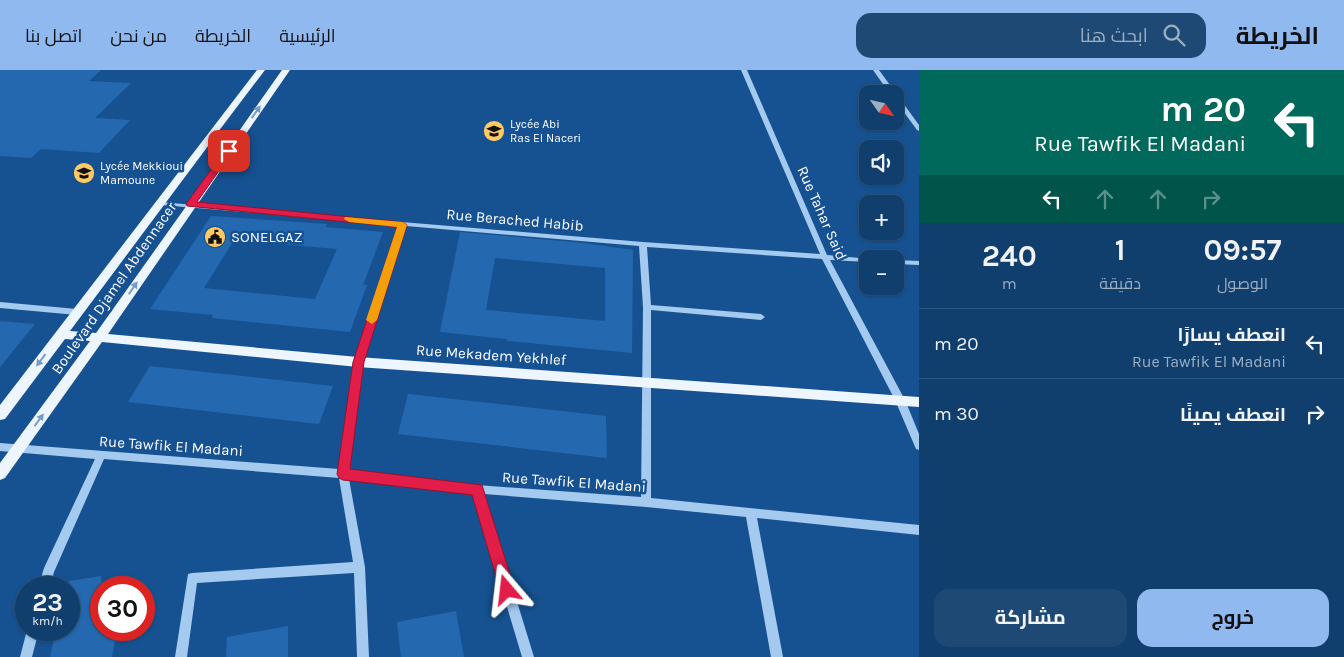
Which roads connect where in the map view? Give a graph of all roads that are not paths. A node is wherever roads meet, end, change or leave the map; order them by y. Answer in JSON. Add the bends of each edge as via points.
{"nodes":[{"id":1,"x":261,"y":70,"type":"edge"},
{"id":2,"x":286,"y":70,"type":"edge"},
{"id":3,"x":744,"y":70,"type":"edge"},
{"id":4,"x":876,"y":70,"type":"edge"},
{"id":5,"x":270,"y":82,"type":"junction"},
{"id":6,"x":250,"y":83,"type":"junction"},
{"id":7,"x":887,"y":85,"type":"edge"},
{"id":8,"x":904,"y":109,"type":"edge"},
{"id":9,"x":919,"y":129,"type":"edge"},
{"id":10,"x":211,"y":136,"type":"junction"},
{"id":11,"x":238,"y":138,"type":"junction"},
{"id":12,"x":161,"y":203,"type":"junction"},
{"id":13,"x":191,"y":204,"type":"junction"},
{"id":14,"x":403,"y":225,"type":"junction"},
{"id":15,"x":643,"y":244,"type":"junction"},
{"id":16,"x":825,"y":258,"type":"junction"},
{"id":17,"x":859,"y":260,"type":"edge"},
{"id":18,"x":904,"y":262,"type":"edge"},
{"id":19,"x":919,"y":263,"type":"edge"},
{"id":20,"x":0,"y":305,"type":"edge"},
{"id":21,"x":647,"y":308,"type":"junction"},
{"id":22,"x":77,"y":312,"type":"junction"},
{"id":23,"x":761,"y":317,"type":"dead end"},
{"id":24,"x":61,"y":334,"type":"junction"},
{"id":25,"x":99,"y":338,"type":"junction"},
{"id":26,"x":358,"y":362,"type":"junction"},
{"id":27,"x":648,"y":383,"type":"junction"},
{"id":28,"x":900,"y":400,"type":"junction"},
{"id":29,"x":919,"y":402,"type":"edge"},
{"id":30,"x":0,"y":415,"type":"edge"},
{"id":31,"x":919,"y":446,"type":"edge"},
{"id":32,"x":0,"y":447,"type":"edge"},
{"id":33,"x":18,"y":449,"type":"junction"},
{"id":34,"x":101,"y":456,"type":"junction"},
{"id":35,"x":0,"y":474,"type":"edge"},
{"id":36,"x":343,"y":474,"type":"junction"},
{"id":37,"x":477,"y":490,"type":"junction"},
{"id":38,"x":646,"y":502,"type":"junction"},
{"id":39,"x":751,"y":515,"type":"junction"},
{"id":40,"x":919,"y":530,"type":"edge"},
{"id":41,"x":359,"y":567,"type":"junction"},
{"id":42,"x":47,"y":576,"type":"edge"},
{"id":43,"x":30,"y":641,"type":"edge"},
{"id":44,"x":26,"y":657,"type":"edge"},
{"id":45,"x":180,"y":657,"type":"edge"},
{"id":46,"x":363,"y":657,"type":"edge"},
{"id":47,"x":528,"y":657,"type":"edge"},
{"id":48,"x":777,"y":657,"type":"edge"}],
"edges":[{"from":1,"to":6,"type":"main road","name":"Boulevard Djamel Abdennacer"},
{"from":2,"to":5,"type":"main road","name":"Boulevard Djamel Abdennacer"},
{"from":3,"to":16,"type":"street","name":"Rue Tahar Said"},
{"from":4,"to":7,"type":"street"},
{"from":5,"to":6,"type":"main road"},
{"from":11,"to":5,"type":"main road","name":"Boulevard Djamel Abdennacer","one_way":true},
{"from":6,"to":10,"type":"main road","name":"Boulevard Djamel Abdennacer"},
{"from":8,"to":9,"type":"street"},
{"from":10,"to":11,"type":"main road","via":[[225,132]]},
{"from":10,"to":12,"type":"main road","name":"Boulevard Djamel Abdennacer"},
{"from":11,"to":13,"type":"main road","name":"Boulevard Djamel Abdennacer"},
{"from":12,"to":13,"type":"street","name":"Rue Berached Habib"},
{"from":12,"to":22,"type":"main road","name":"Boulevard Djamel Abdennacer"},
{"from":13,"to":14,"type":"street","name":"Rue Berached Habib"},
{"from":25,"to":13,"type":"main road","name":"Boulevard Djamel Abdennacer","one_way":true},
{"from":14,"to":15,"type":"street","name":"Rue Berached Habib"},
{"from":14,"to":26,"type":"street"},
{"from":15,"to":16,"type":"street","name":"Rue Berached Habib"},
{"from":15,"to":21,"type":"street"},
{"from":16,"to":17,"type":"street","name":"Rue Berached Habib"},
{"from":16,"to":28,"type":"street","name":"Rue Tahar Said"},
{"from":18,"to":19,"type":"street"},
{"from":20,"to":22,"type":"street"},
{"from":21,"to":23,"type":"street"},
{"from":21,"to":27,"type":"street"},
{"from":22,"to":24,"type":"main road","name":"Boulevard Djamel Abdennacer"},
{"from":24,"to":25,"type":"main road","name":"Rue Mekadem Yekhlef"},
{"from":24,"to":30,"type":"main road","name":"Boulevard Djamel Abdennacer","one_way":true},
{"from":25,"to":26,"type":"main road","name":"Rue Mekadem Yekhlef"},
{"from":33,"to":25,"type":"main road","name":"Boulevard Djamel Abdennacer","one_way":true},
{"from":26,"to":27,"type":"main road","name":"Rue Mekadem Yekhlef"},
{"from":26,"to":36,"type":"street"},
{"from":27,"to":28,"type":"main road","name":"Rue Mekadem Yekhlef"},
{"from":27,"to":38,"type":"street"},
{"from":28,"to":29,"type":"main road","name":"Rue Mekadem Yekhlef"},
{"from":28,"to":31,"type":"street","name":"Rue Tahar Said"},
{"from":32,"to":33,"type":"street","name":"Rue Tawfik El Madani"},
{"from":33,"to":34,"type":"street","name":"Rue Tawfik El Madani"},
{"from":33,"to":35,"type":"main road","name":"Boulevard Djamel Abdennacer"},
{"from":34,"to":36,"type":"street","name":"Rue Tawfik El Madani"},
{"from":34,"to":42,"type":"street"},
{"from":36,"to":37,"type":"street","name":"Rue Tawfik El Madani"},
{"from":36,"to":41,"type":"street"},
{"from":37,"to":38,"type":"street","name":"Rue Tawfik El Madani"},
{"from":37,"to":47,"type":"street"},
{"from":38,"to":39,"type":"street","name":"Rue Tawfik El Madani"},
{"from":39,"to":40,"type":"street","name":"Rue Tawfik El Madani"},
{"from":39,"to":48,"type":"street"},
{"from":41,"to":45,"type":"street","via":[[192,578]]},
{"from":41,"to":46,"type":"street"},
{"from":43,"to":44,"type":"street"}]}
